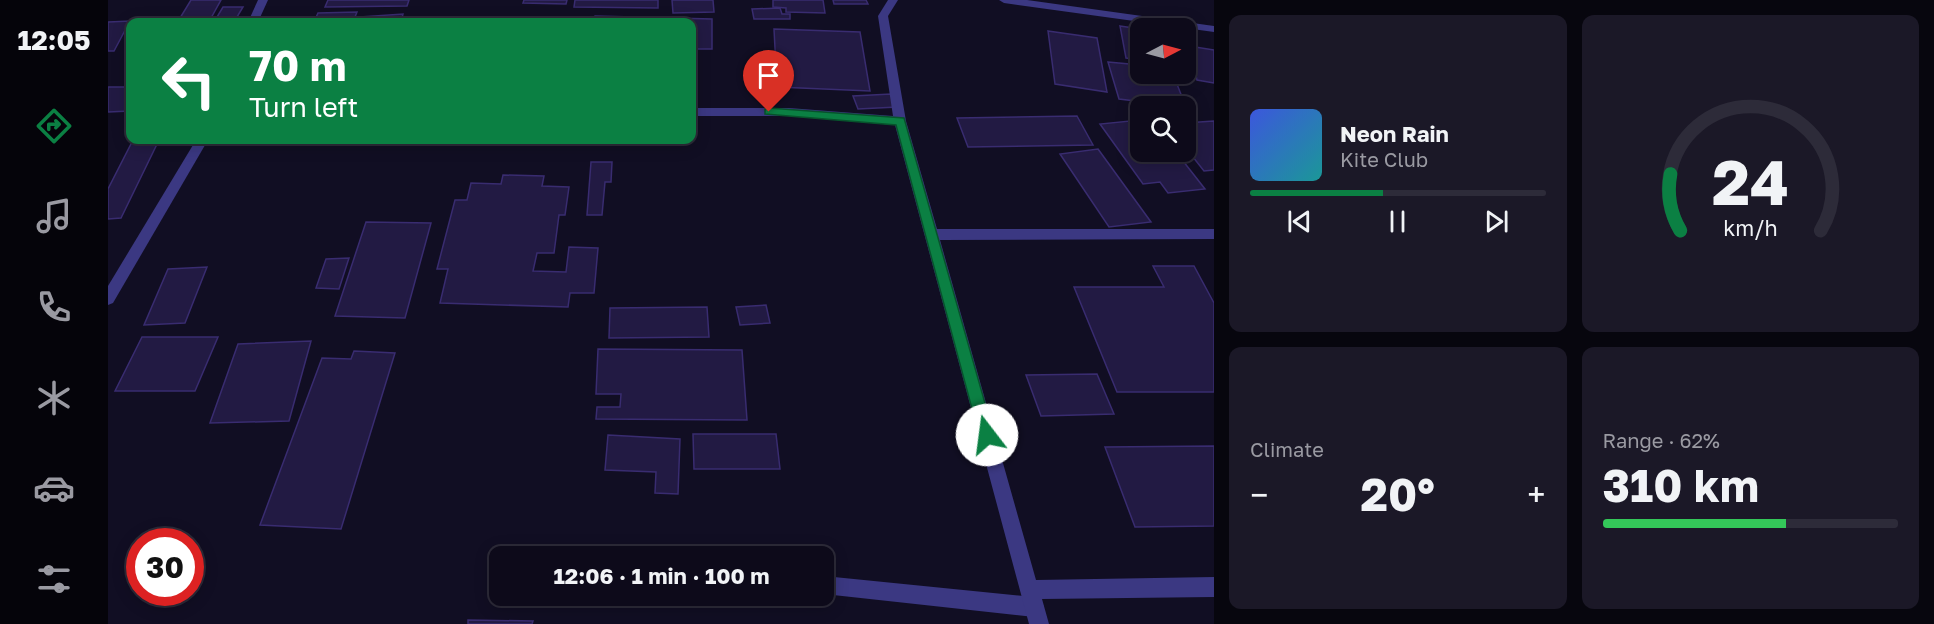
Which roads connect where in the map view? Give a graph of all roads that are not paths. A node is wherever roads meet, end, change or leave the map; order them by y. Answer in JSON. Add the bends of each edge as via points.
{"nodes":[{"id":1,"x":263,"y":0,"type":"edge"},
{"id":2,"x":893,"y":0,"type":"edge"},
{"id":3,"x":1004,"y":0,"type":"edge"},
{"id":4,"x":255,"y":18,"type":"edge"},
{"id":5,"x":1214,"y":29,"type":"edge"},
{"id":6,"x":696,"y":112,"type":"edge"},
{"id":7,"x":900,"y":121,"type":"junction"},
{"id":8,"x":200,"y":144,"type":"edge"},
{"id":9,"x":1214,"y":234,"type":"edge"},
{"id":10,"x":932,"y":235,"type":"junction"},
{"id":11,"x":108,"y":298,"type":"edge"},
{"id":12,"x":834,"y":586,"type":"edge"},
{"id":13,"x":1214,"y":587,"type":"edge"},
{"id":14,"x":1034,"y":607,"type":"edge"}],
"edges":[{"from":1,"to":4,"type":"street"},
{"from":2,"to":7,"type":"street","via":[[883,16]]},
{"from":3,"to":5,"type":"street"},
{"from":6,"to":7,"type":"street","via":[[789,112]]},
{"from":7,"to":10,"type":"street"},
{"from":8,"to":11,"type":"street"},
{"from":9,"to":10,"type":"street"},
{"from":10,"to":14,"type":"street"},
{"from":12,"to":14,"type":"street"},
{"from":13,"to":14,"type":"street"}]}
